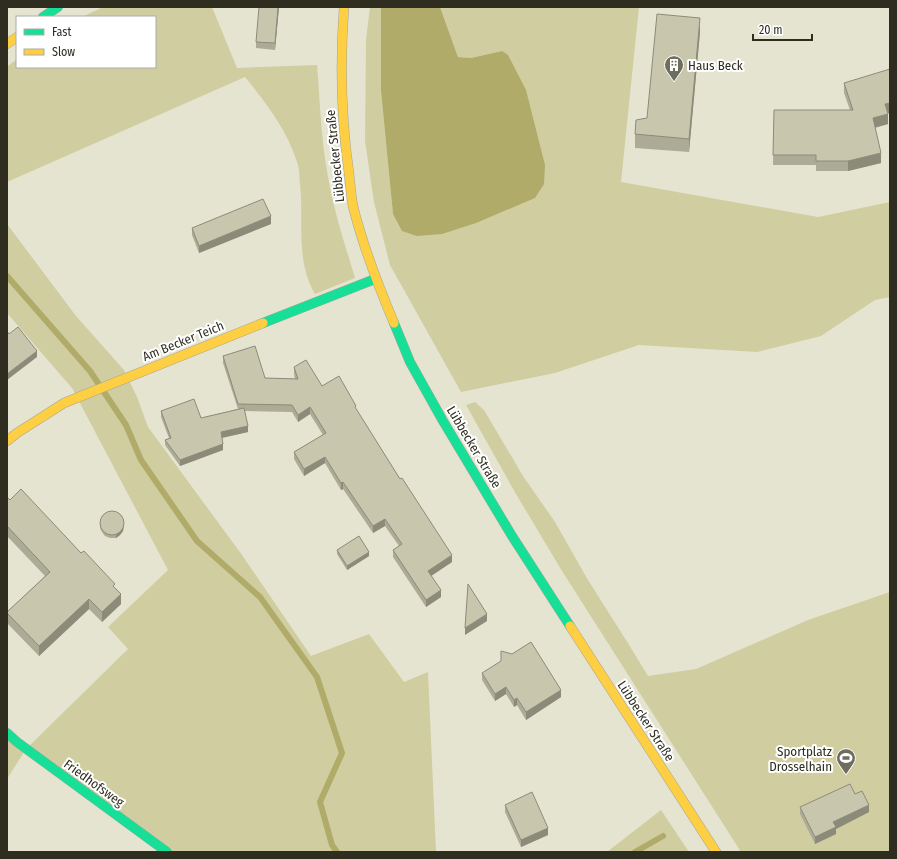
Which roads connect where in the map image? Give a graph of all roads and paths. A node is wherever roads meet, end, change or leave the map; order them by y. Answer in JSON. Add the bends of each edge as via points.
{"nodes":[{"id":1,"x":58,"y":7,"type":"edge"},
{"id":2,"x":344,"y":7,"type":"edge"},
{"id":3,"x":44,"y":16,"type":"edge"},
{"id":4,"x":16,"y":38,"type":"edge"},
{"id":5,"x":7,"y":44,"type":"edge"},
{"id":6,"x":375,"y":279,"type":"junction"},
{"id":7,"x":7,"y":441,"type":"edge"},
{"id":8,"x":7,"y":733,"type":"edge"},
{"id":9,"x":167,"y":852,"type":"edge"},
{"id":10,"x":716,"y":852,"type":"edge"}],
"edges":[{"from":1,"to":3,"type":"main road"},
{"from":2,"to":6,"type":"main road","name":"Lübbecker Straße","via":[[342,88],[345,148],[353,205]]},
{"from":4,"to":5,"type":"main road"},
{"from":6,"to":7,"type":"main road","name":"Am Becker Teich","via":[[64,403]]},
{"from":6,"to":10,"type":"main road","name":"Lübbecker Straße","via":[[410,362],[443,421],[512,536]]},
{"from":8,"to":9,"type":"main road","name":"Friedhofsweg"}]}
